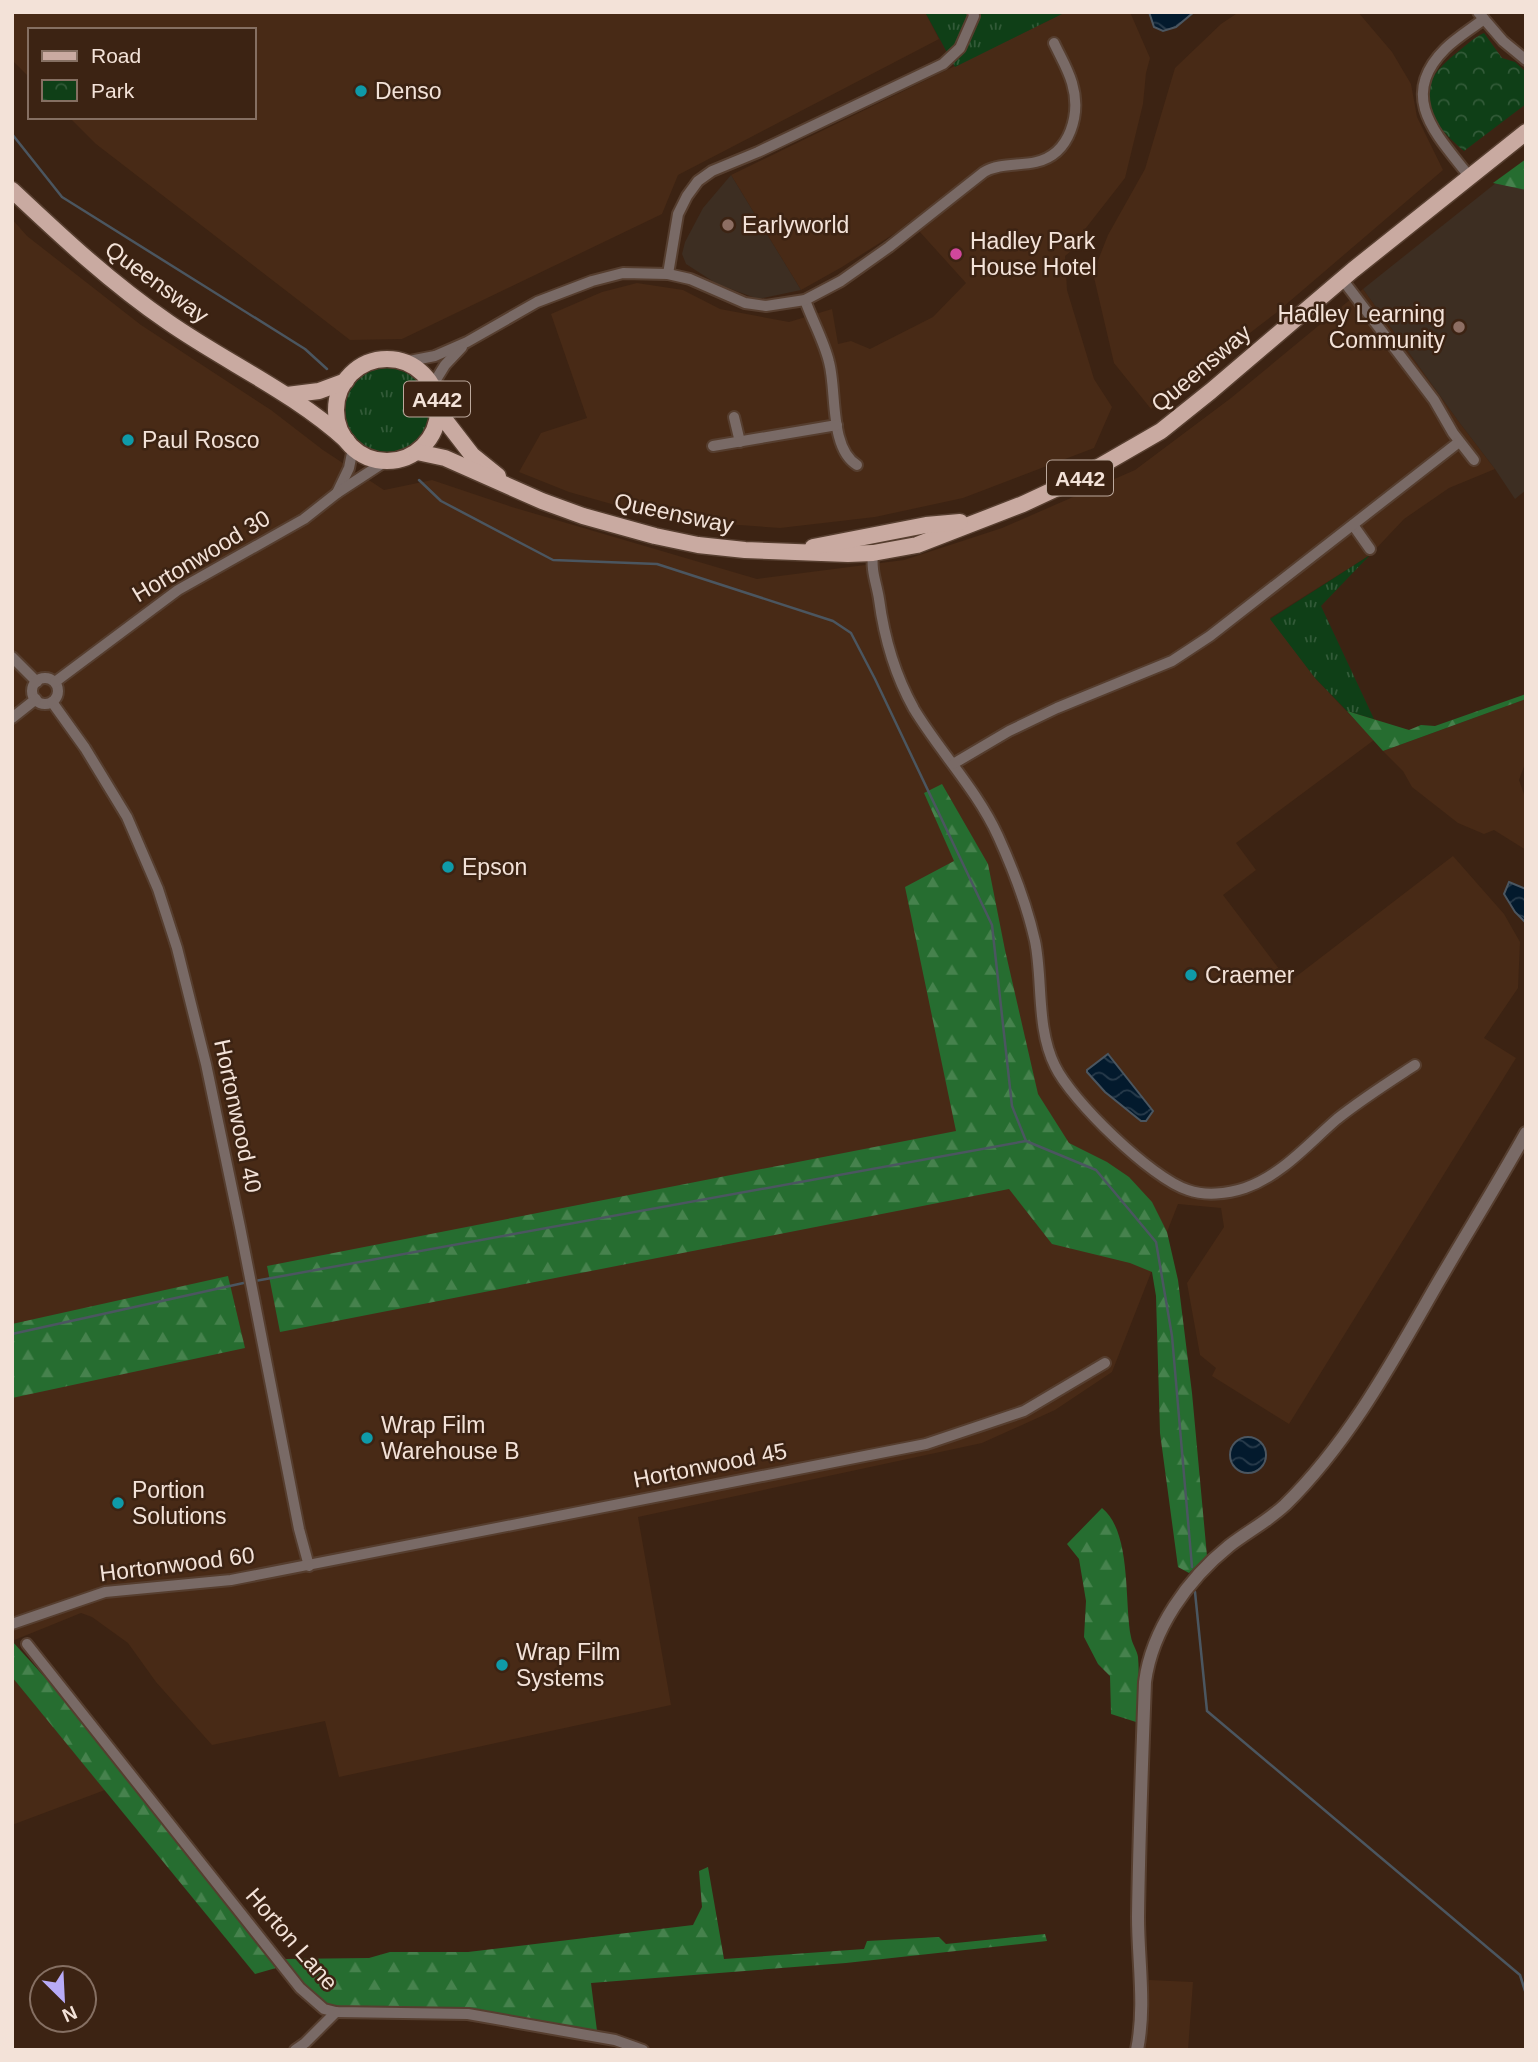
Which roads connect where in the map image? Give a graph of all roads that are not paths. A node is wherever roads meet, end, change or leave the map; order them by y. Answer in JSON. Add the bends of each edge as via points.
{"nodes":[{"id":1,"x":973,"y":12,"type":"edge"},
{"id":2,"x":1481,"y":16,"type":"edge"},
{"id":3,"x":1054,"y":43,"type":"dead end"},
{"id":4,"x":1526,"y":60,"type":"edge"},
{"id":5,"x":1526,"y":132,"type":"edge"},
{"id":6,"x":1469,"y":177,"type":"junction"},
{"id":7,"x":12,"y":190,"type":"edge"},
{"id":8,"x":668,"y":274,"type":"junction"},
{"id":9,"x":1342,"y":279,"type":"junction"},
{"id":10,"x":805,"y":300,"type":"junction"},
{"id":11,"x":467,"y":342,"type":"junction"},
{"id":12,"x":404,"y":362,"type":"junction"},
{"id":13,"x":346,"y":381,"type":"junction"},
{"id":14,"x":432,"y":386,"type":"junction"},
{"id":15,"x":287,"y":395,"type":"junction"},
{"id":16,"x":438,"y":411,"type":"junction"},
{"id":17,"x":734,"y":416,"type":"dead end"},
{"id":18,"x":838,"y":425,"type":"junction"},
{"id":19,"x":740,"y":442,"type":"junction"},
{"id":20,"x":1459,"y":442,"type":"junction"},
{"id":21,"x":350,"y":445,"type":"junction"},
{"id":22,"x":713,"y":446,"type":"dead end"},
{"id":23,"x":417,"y":452,"type":"junction"},
{"id":24,"x":1474,"y":460,"type":"dead end"},
{"id":25,"x":386,"y":461,"type":"junction"},
{"id":26,"x":857,"y":465,"type":"dead end"},
{"id":27,"x":512,"y":487,"type":"junction"},
{"id":28,"x":337,"y":493,"type":"junction"},
{"id":29,"x":979,"y":520,"type":"junction"},
{"id":30,"x":1353,"y":525,"type":"junction"},
{"id":31,"x":870,"y":536,"type":"junction"},
{"id":32,"x":1370,"y":549,"type":"dead end"},
{"id":33,"x":792,"y":551,"type":"junction"},
{"id":34,"x":873,"y":552,"type":"junction"},
{"id":35,"x":12,"y":657,"type":"edge"},
{"id":36,"x":37,"y":682,"type":"junction"},
{"id":37,"x":55,"y":682,"type":"junction"},
{"id":38,"x":36,"y":699,"type":"junction"},
{"id":39,"x":52,"y":702,"type":"junction"},
{"id":40,"x":12,"y":718,"type":"edge"},
{"id":41,"x":953,"y":764,"type":"junction"},
{"id":42,"x":1415,"y":1065,"type":"dead end"},
{"id":43,"x":1526,"y":1133,"type":"edge"},
{"id":44,"x":1105,"y":1363,"type":"dead end"},
{"id":45,"x":309,"y":1566,"type":"junction"},
{"id":46,"x":12,"y":1624,"type":"edge"},
{"id":47,"x":27,"y":1644,"type":"dead end"},
{"id":48,"x":336,"y":2012,"type":"junction"},
{"id":49,"x":295,"y":2050,"type":"edge"},
{"id":50,"x":643,"y":2050,"type":"edge"},
{"id":51,"x":1137,"y":2050,"type":"edge"}],
"edges":[{"from":1,"to":8,"type":"street","via":[[960,48],[943,64],[698,181],[678,214]]},
{"from":2,"to":4,"type":"street"},
{"from":2,"to":6,"type":"street","via":[[1435,60],[1421,95],[1434,130]]},
{"from":3,"to":10,"type":"street","via":[[1071,81],[1076,107],[1060,148],[1040,161],[990,168],[889,247]]},
{"from":5,"to":6,"type":"main road","name":"Queensway","number":"A442"},
{"from":6,"to":9,"type":"main road","name":"Queensway","number":"A442"},
{"from":7,"to":15,"type":"main road","name":"Queensway","via":[[113,282],[169,323]]},
{"from":8,"to":10,"type":"street","via":[[745,303],[766,306]]},
{"from":8,"to":11,"type":"street","via":[[623,273],[592,281],[537,302]]},
{"from":9,"to":20,"type":"street","via":[[1434,400]]},
{"from":9,"to":29,"type":"main road","name":"Queensway","number":"A442","via":[[1161,431],[1083,476]]},
{"from":10,"to":18,"type":"street","via":[[829,361]]},
{"from":11,"to":12,"type":"street","via":[[435,356]]},
{"from":11,"to":14,"type":"street","via":[[444,365]]},
{"from":12,"to":13,"type":"main road","number":"A442","via":[[376,361]]},
{"from":12,"to":14,"type":"main road","number":"A442"},
{"from":13,"to":15,"type":"main road","number":"A442"},
{"from":13,"to":21,"type":"main road","via":[[337,400],[338,422]]},
{"from":14,"to":16,"type":"main road","number":"A442"},
{"from":15,"to":21,"type":"main road","name":"Queensway"},
{"from":16,"to":23,"type":"main road","number":"A442","via":[[436,427]]},
{"from":16,"to":27,"type":"main road","name":"Queensway","number":"A442","via":[[472,455]]},
{"from":17,"to":19,"type":"street"},
{"from":18,"to":19,"type":"street"},
{"from":18,"to":26,"type":"street","via":[[845,455]]},
{"from":19,"to":22,"type":"street"},
{"from":20,"to":24,"type":"street"},
{"from":20,"to":30,"type":"street"},
{"from":21,"to":25,"type":"main road","via":[[374,460]]},
{"from":21,"to":28,"type":"street","name":"Hortonwood 30","via":[[349,468]]},
{"from":23,"to":25,"type":"main road"},
{"from":23,"to":27,"type":"main road","name":"Queensway","number":"A442","via":[[445,458]]},
{"from":25,"to":28,"type":"street","name":"Hortonwood 30"},
{"from":27,"to":33,"type":"main road","name":"Queensway","number":"A442","via":[[583,516],[655,536],[745,551]]},
{"from":28,"to":37,"type":"street","name":"Hortonwood 30","via":[[304,519],[187,584]]},
{"from":29,"to":31,"type":"main road","name":"Queensway","number":"A442"},
{"from":29,"to":34,"type":"main road","name":"Queensway","number":"A442","via":[[917,545]]},
{"from":30,"to":32,"type":"street"},
{"from":30,"to":41,"type":"street","via":[[1171,661],[1057,708]]},
{"from":31,"to":33,"type":"main road","name":"Queensway","number":"A442"},
{"from":31,"to":34,"type":"main road"},
{"from":33,"to":34,"type":"main road","name":"Queensway","number":"A442"},
{"from":34,"to":41,"type":"street","via":[[880,567],[877,587],[882,623],[896,672],[914,709]]},
{"from":35,"to":36,"type":"street"},
{"from":36,"to":37,"type":"street","via":[[44,678]]},
{"from":36,"to":38,"type":"street"},
{"from":37,"to":39,"type":"street","via":[[58,695]]},
{"from":38,"to":39,"type":"street"},
{"from":38,"to":40,"type":"street"},
{"from":39,"to":45,"type":"street","name":"Hortonwood 40","via":[[127,817],[177,948]]},
{"from":41,"to":42,"type":"street","via":[[998,835],[1016,882],[1035,942],[1044,1026],[1054,1064],[1076,1100],[1170,1183],[1207,1194],[1243,1189],[1288,1163],[1339,1118]]},
{"from":43,"to":51,"type":"street","via":[[1372,1397],[1338,1444],[1296,1494],[1199,1574],[1155,1642],[1145,1701],[1138,1919],[1142,1992]]},
{"from":44,"to":45,"type":"street","name":"Hortonwood 45","via":[[1024,1410],[926,1444]]},
{"from":45,"to":46,"type":"street","name":"Hortonwood 60","via":[[231,1580],[105,1592]]},
{"from":47,"to":48,"type":"street","name":"Horton Lane","via":[[300,1988],[324,2009]]},
{"from":48,"to":49,"type":"street"},
{"from":48,"to":50,"type":"street","name":"Horton Lane","via":[[468,2014],[615,2040]]}]}
